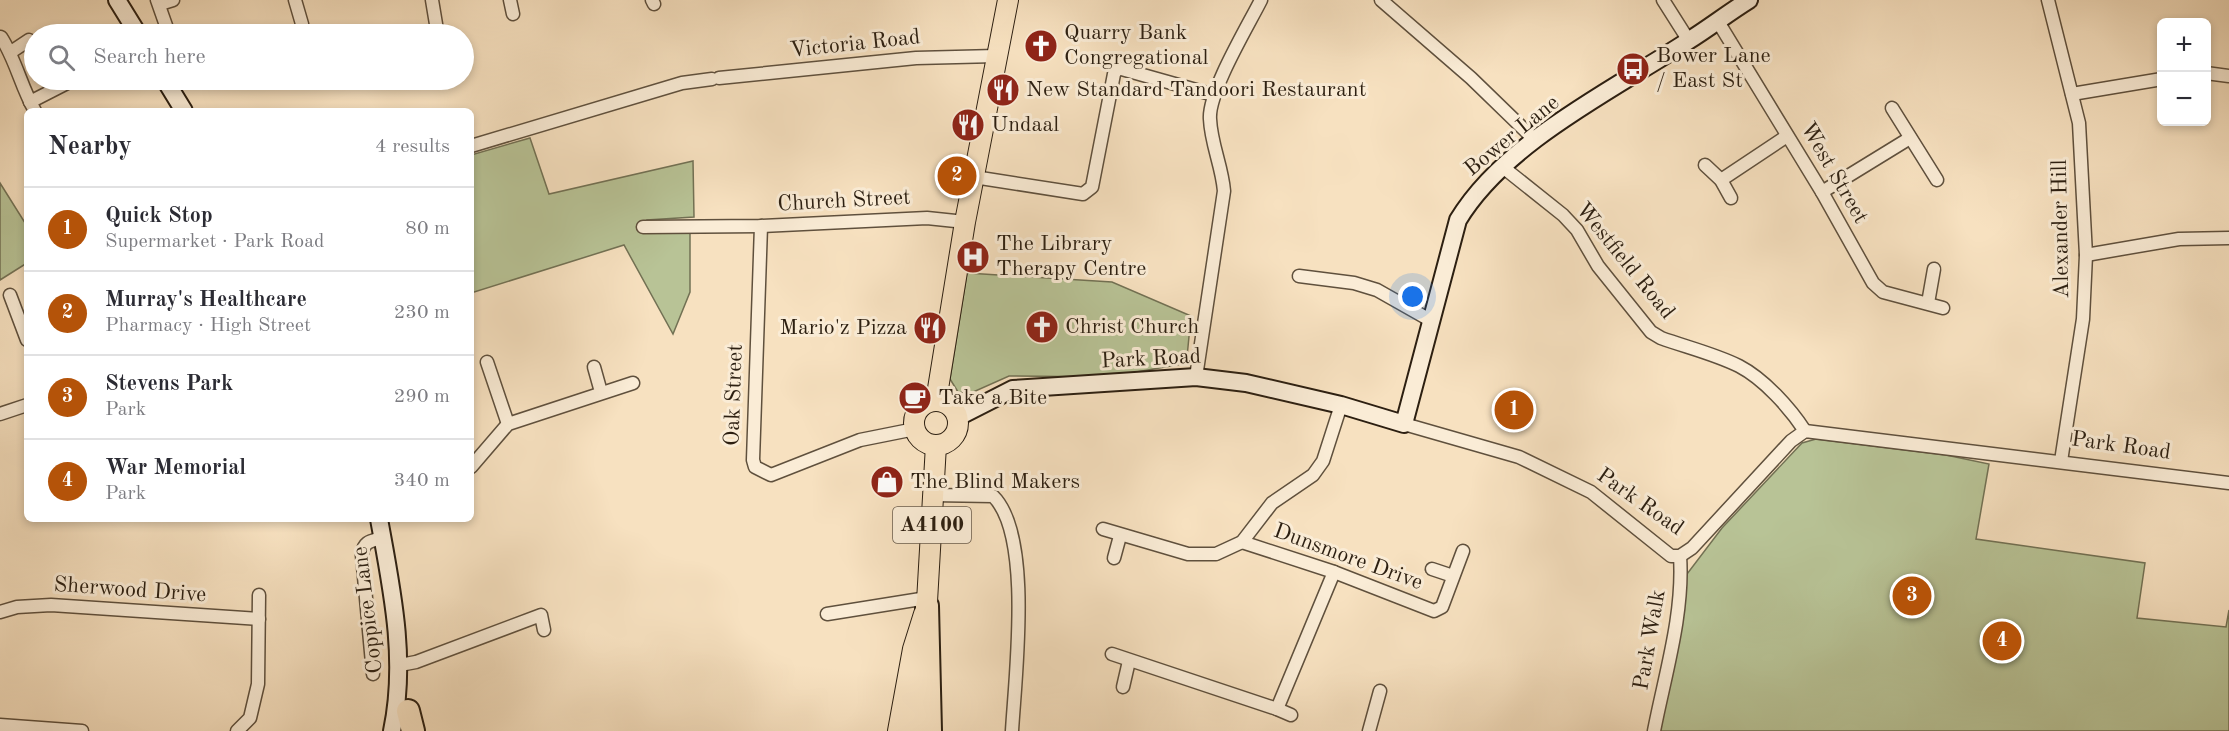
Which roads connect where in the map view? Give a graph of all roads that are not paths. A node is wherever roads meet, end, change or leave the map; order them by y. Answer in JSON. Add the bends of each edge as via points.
{"nodes":[{"id":1,"x":117,"y":0,"type":"edge"},
{"id":2,"x":173,"y":0,"type":"edge"},
{"id":3,"x":295,"y":0,"type":"edge"},
{"id":4,"x":432,"y":0,"type":"edge"},
{"id":5,"x":510,"y":0,"type":"edge"},
{"id":6,"x":1008,"y":0,"type":"edge"},
{"id":7,"x":1261,"y":0,"type":"edge"},
{"id":8,"x":1382,"y":0,"type":"edge"},
{"id":9,"x":1663,"y":0,"type":"edge"},
{"id":10,"x":1749,"y":0,"type":"edge"},
{"id":11,"x":2048,"y":0,"type":"edge"},
{"id":12,"x":158,"y":2,"type":"edge"},
{"id":13,"x":513,"y":14,"type":"dead end"},
{"id":14,"x":1717,"y":20,"type":"junction"},
{"id":15,"x":132,"y":24,"type":"edge"},
{"id":16,"x":166,"y":24,"type":"edge"},
{"id":17,"x":302,"y":24,"type":"dead end"},
{"id":18,"x":436,"y":24,"type":"edge"},
{"id":19,"x":1,"y":37,"type":"edge"},
{"id":20,"x":1689,"y":41,"type":"junction"},
{"id":21,"x":24,"y":43,"type":"edge"},
{"id":22,"x":11,"y":52,"type":"junction"},
{"id":23,"x":996,"y":56,"type":"junction"},
{"id":24,"x":2211,"y":74,"type":"edge"},
{"id":25,"x":2229,"y":76,"type":"edge"},
{"id":26,"x":2157,"y":80,"type":"edge"},
{"id":27,"x":24,"y":84,"type":"edge"},
{"id":28,"x":26,"y":90,"type":"edge"},
{"id":29,"x":58,"y":90,"type":"edge"},
{"id":30,"x":171,"y":90,"type":"edge"},
{"id":31,"x":2072,"y":94,"type":"junction"},
{"id":32,"x":1214,"y":95,"type":"junction"},
{"id":33,"x":33,"y":107,"type":"edge"},
{"id":34,"x":182,"y":108,"type":"edge"},
{"id":35,"x":1892,"y":108,"type":"dead end"},
{"id":36,"x":1787,"y":136,"type":"junction"},
{"id":37,"x":1910,"y":138,"type":"junction"},
{"id":38,"x":1535,"y":140,"type":"junction"},
{"id":39,"x":474,"y":145,"type":"edge"},
{"id":40,"x":1705,"y":165,"type":"dead end"},
{"id":41,"x":1504,"y":168,"type":"junction"},
{"id":42,"x":974,"y":177,"type":"junction"},
{"id":43,"x":1721,"y":180,"type":"junction"},
{"id":44,"x":1937,"y":180,"type":"dead end"},
{"id":45,"x":1822,"y":192,"type":"junction"},
{"id":46,"x":1731,"y":198,"type":"dead end"},
{"id":47,"x":965,"y":222,"type":"junction"},
{"id":48,"x":761,"y":226,"type":"junction"},
{"id":49,"x":643,"y":227,"type":"dead end"},
{"id":50,"x":2229,"y":238,"type":"edge"},
{"id":51,"x":2086,"y":255,"type":"junction"},
{"id":52,"x":1934,"y":269,"type":"dead end"},
{"id":53,"x":1299,"y":276,"type":"dead end"},
{"id":54,"x":10,"y":295,"type":"dead end"},
{"id":55,"x":1928,"y":303,"type":"junction"},
{"id":56,"x":1943,"y":308,"type":"dead end"},
{"id":57,"x":1430,"y":320,"type":"junction"},
{"id":58,"x":24,"y":332,"type":"edge"},
{"id":59,"x":487,"y":362,"type":"dead end"},
{"id":60,"x":594,"y":367,"type":"dead end"},
{"id":61,"x":1196,"y":377,"type":"junction"},
{"id":62,"x":633,"y":383,"type":"dead end"},
{"id":63,"x":601,"y":392,"type":"junction"},
{"id":64,"x":936,"y":401,"type":"junction"},
{"id":65,"x":1341,"y":405,"type":"junction"},
{"id":66,"x":24,"y":406,"type":"edge"},
{"id":67,"x":0,"y":414,"type":"edge"},
{"id":68,"x":958,"y":417,"type":"junction"},
{"id":69,"x":508,"y":424,"type":"junction"},
{"id":70,"x":1404,"y":424,"type":"junction"},
{"id":71,"x":915,"y":429,"type":"junction"},
{"id":72,"x":1805,"y":431,"type":"junction"},
{"id":73,"x":936,"y":445,"type":"junction"},
{"id":74,"x":2061,"y":460,"type":"junction"},
{"id":75,"x":474,"y":464,"type":"edge"},
{"id":76,"x":2229,"y":483,"type":"edge"},
{"id":77,"x":933,"y":495,"type":"junction"},
{"id":78,"x":380,"y":522,"type":"edge"},
{"id":79,"x":1103,"y":529,"type":"dead end"},
{"id":80,"x":1120,"y":536,"type":"junction"},
{"id":81,"x":383,"y":538,"type":"junction"},
{"id":82,"x":1242,"y":542,"type":"junction"},
{"id":83,"x":1462,"y":551,"type":"dead end"},
{"id":84,"x":1680,"y":556,"type":"junction"},
{"id":85,"x":1114,"y":558,"type":"dead end"},
{"id":86,"x":1432,"y":569,"type":"dead end"},
{"id":87,"x":1334,"y":572,"type":"junction"},
{"id":88,"x":1453,"y":576,"type":"junction"},
{"id":89,"x":259,"y":595,"type":"dead end"},
{"id":90,"x":927,"y":602,"type":"junction"},
{"id":91,"x":0,"y":612,"type":"edge"},
{"id":92,"x":827,"y":614,"type":"dead end"},
{"id":93,"x":259,"y":619,"type":"junction"},
{"id":94,"x":544,"y":630,"type":"dead end"},
{"id":95,"x":1112,"y":654,"type":"dead end"},
{"id":96,"x":1130,"y":661,"type":"junction"},
{"id":97,"x":400,"y":670,"type":"junction"},
{"id":98,"x":373,"y":674,"type":"dead end"},
{"id":99,"x":1123,"y":687,"type":"dead end"},
{"id":100,"x":1380,"y":691,"type":"dead end"},
{"id":101,"x":1276,"y":709,"type":"junction"},
{"id":102,"x":1291,"y":715,"type":"dead end"},
{"id":103,"x":409,"y":724,"type":"edge"},
{"id":104,"x":0,"y":725,"type":"edge"},
{"id":105,"x":82,"y":731,"type":"edge"},
{"id":106,"x":237,"y":731,"type":"edge"},
{"id":107,"x":379,"y":731,"type":"edge"},
{"id":108,"x":392,"y":731,"type":"edge"},
{"id":109,"x":898,"y":731,"type":"edge"},
{"id":110,"x":915,"y":731,"type":"edge"},
{"id":111,"x":930,"y":731,"type":"edge"},
{"id":112,"x":1012,"y":731,"type":"edge"},
{"id":113,"x":1369,"y":731,"type":"edge"},
{"id":114,"x":1654,"y":731,"type":"edge"}],
"edges":[{"from":1,"to":15,"type":"street"},
{"from":2,"to":12,"type":"street"},
{"from":3,"to":17,"type":"street"},
{"from":4,"to":18,"type":"street"},
{"from":5,"to":13,"type":"street"},
{"from":6,"to":23,"type":"main road"},
{"from":7,"to":32,"type":"street"},
{"from":8,"to":38,"type":"street"},
{"from":9,"to":20,"type":"street"},
{"from":10,"to":14,"type":"street","name":"Bower Lane"},
{"from":11,"to":31,"type":"street","name":"Alexander Hill"},
{"from":12,"to":16,"type":"street"},
{"from":14,"to":20,"type":"street","name":"Bower Lane"},
{"from":14,"to":36,"type":"street","name":"West Street"},
{"from":19,"to":22,"type":"street"},
{"from":20,"to":38,"type":"street","name":"Bower Lane","via":[[1610,88]]},
{"from":21,"to":22,"type":"street"},
{"from":22,"to":27,"type":"street"},
{"from":23,"to":39,"type":"street","name":"Victoria Road","via":[[916,58],[682,83]]},
{"from":23,"to":42,"type":"main road"},
{"from":24,"to":25,"type":"street"},
{"from":26,"to":31,"type":"street"},
{"from":28,"to":33,"type":"street"},
{"from":29,"to":33,"type":"street"},
{"from":30,"to":34,"type":"street"},
{"from":31,"to":51,"type":"street","name":"Alexander Hill","via":[[2079,123]]},
{"from":32,"to":42,"type":"street","via":[[1118,68],[1092,187],[1083,194]]},
{"from":32,"to":61,"type":"street","via":[[1209,115],[1211,139],[1224,191]]},
{"from":35,"to":37,"type":"street"},
{"from":36,"to":43,"type":"street"},
{"from":36,"to":45,"type":"street","name":"West Street"},
{"from":37,"to":44,"type":"street"},
{"from":37,"to":45,"type":"street"},
{"from":38,"to":41,"type":"street","name":"Bower Lane"},
{"from":40,"to":43,"type":"street"},
{"from":41,"to":57,"type":"street","name":"Bower Lane","via":[[1472,197],[1458,220]]},
{"from":41,"to":72,"type":"street","name":"Westfield Road","via":[[1577,230],[1598,267],[1651,332],[1740,367]]},
{"from":42,"to":47,"type":"main road"},
{"from":43,"to":46,"type":"street"},
{"from":45,"to":55,"type":"street","name":"West Street","via":[[1873,283],[1883,292]]},
{"from":47,"to":48,"type":"street","name":"Church Street","via":[[927,218]]},
{"from":47,"to":64,"type":"main road"},
{"from":48,"to":49,"type":"street","name":"Church Street"},
{"from":48,"to":71,"type":"street","name":"Oak Street","via":[[755,467],[771,476],[860,441]]},
{"from":50,"to":51,"type":"street","via":[[2179,239]]},
{"from":51,"to":74,"type":"street","name":"Alexander Hill","via":[[2083,319]]},
{"from":52,"to":55,"type":"street"},
{"from":53,"to":57,"type":"street","via":[[1377,290]]},
{"from":54,"to":58,"type":"street"},
{"from":55,"to":56,"type":"street","name":"West Street"},
{"from":57,"to":70,"type":"street","name":"Bower Lane"},
{"from":59,"to":69,"type":"street"},
{"from":60,"to":63,"type":"street"},
{"from":61,"to":65,"type":"street","name":"Park Road","via":[[1246,383]]},
{"from":61,"to":68,"type":"street","name":"Park Road","via":[[1013,389]]},
{"from":62,"to":63,"type":"street"},
{"from":63,"to":69,"type":"street"},
{"from":64,"to":68,"type":"main road","via":[[948,404]]},
{"from":64,"to":71,"type":"main road","via":[[920,409]]},
{"from":65,"to":70,"type":"street","name":"Park Road"},
{"from":65,"to":82,"type":"street","via":[[1323,460],[1313,475],[1272,504]]},
{"from":66,"to":67,"type":"street"},
{"from":68,"to":73,"type":"main road","via":[[954,437]]},
{"from":69,"to":75,"type":"street"},
{"from":70,"to":84,"type":"street","name":"Park Road","via":[[1519,458],[1591,492],[1671,556]]},
{"from":71,"to":73,"type":"main road","via":[[923,440]]},
{"from":72,"to":74,"type":"street","name":"Park Road"},
{"from":72,"to":84,"type":"street","name":"Park Road"},
{"from":73,"to":77,"type":"main road","number":"A4100"},
{"from":74,"to":76,"type":"street","name":"Park Road"},
{"from":77,"to":90,"type":"main road","number":"A4100"},
{"from":77,"to":112,"type":"street","via":[[993,496],[1008,526],[1016,555],[1018,593]]},
{"from":78,"to":81,"type":"street","name":"Coppice Lane"},
{"from":79,"to":80,"type":"street"},
{"from":80,"to":82,"type":"street","via":[[1188,554],[1216,554]]},
{"from":80,"to":85,"type":"street"},
{"from":81,"to":97,"type":"street","name":"Coppice Lane"},
{"from":81,"to":98,"type":"street","via":[[363,546],[362,555]]},
{"from":82,"to":87,"type":"street","name":"Dunsmore Drive"},
{"from":83,"to":88,"type":"street","name":"Dunsmore Drive"},
{"from":84,"to":114,"type":"street","name":"Park Walk","via":[[1678,614]]},
{"from":86,"to":88,"type":"street","name":"Dunsmore Drive"},
{"from":87,"to":88,"type":"street","name":"Dunsmore Drive","via":[[1434,611],[1442,607]]},
{"from":87,"to":101,"type":"street"},
{"from":89,"to":93,"type":"street"},
{"from":90,"to":92,"type":"street"},
{"from":90,"to":109,"type":"main road","number":"A4100","via":[[913,649]]},
{"from":90,"to":110,"type":"main road","number":"A4100"},
{"from":90,"to":111,"type":"highway"},
{"from":91,"to":93,"type":"street","name":"Sherwood Drive","via":[[51,605]]},
{"from":93,"to":106,"type":"street","via":[[258,684],[250,718]]},
{"from":94,"to":97,"type":"street","via":[[541,615]]},
{"from":95,"to":96,"type":"street"},
{"from":96,"to":99,"type":"street"},
{"from":96,"to":101,"type":"street"},
{"from":97,"to":103,"type":"street"},
{"from":97,"to":107,"type":"street","via":[[386,721]]},
{"from":97,"to":108,"type":"street","name":"Coppice Lane"},
{"from":100,"to":113,"type":"street"},
{"from":101,"to":102,"type":"street"},
{"from":104,"to":105,"type":"street"}]}
